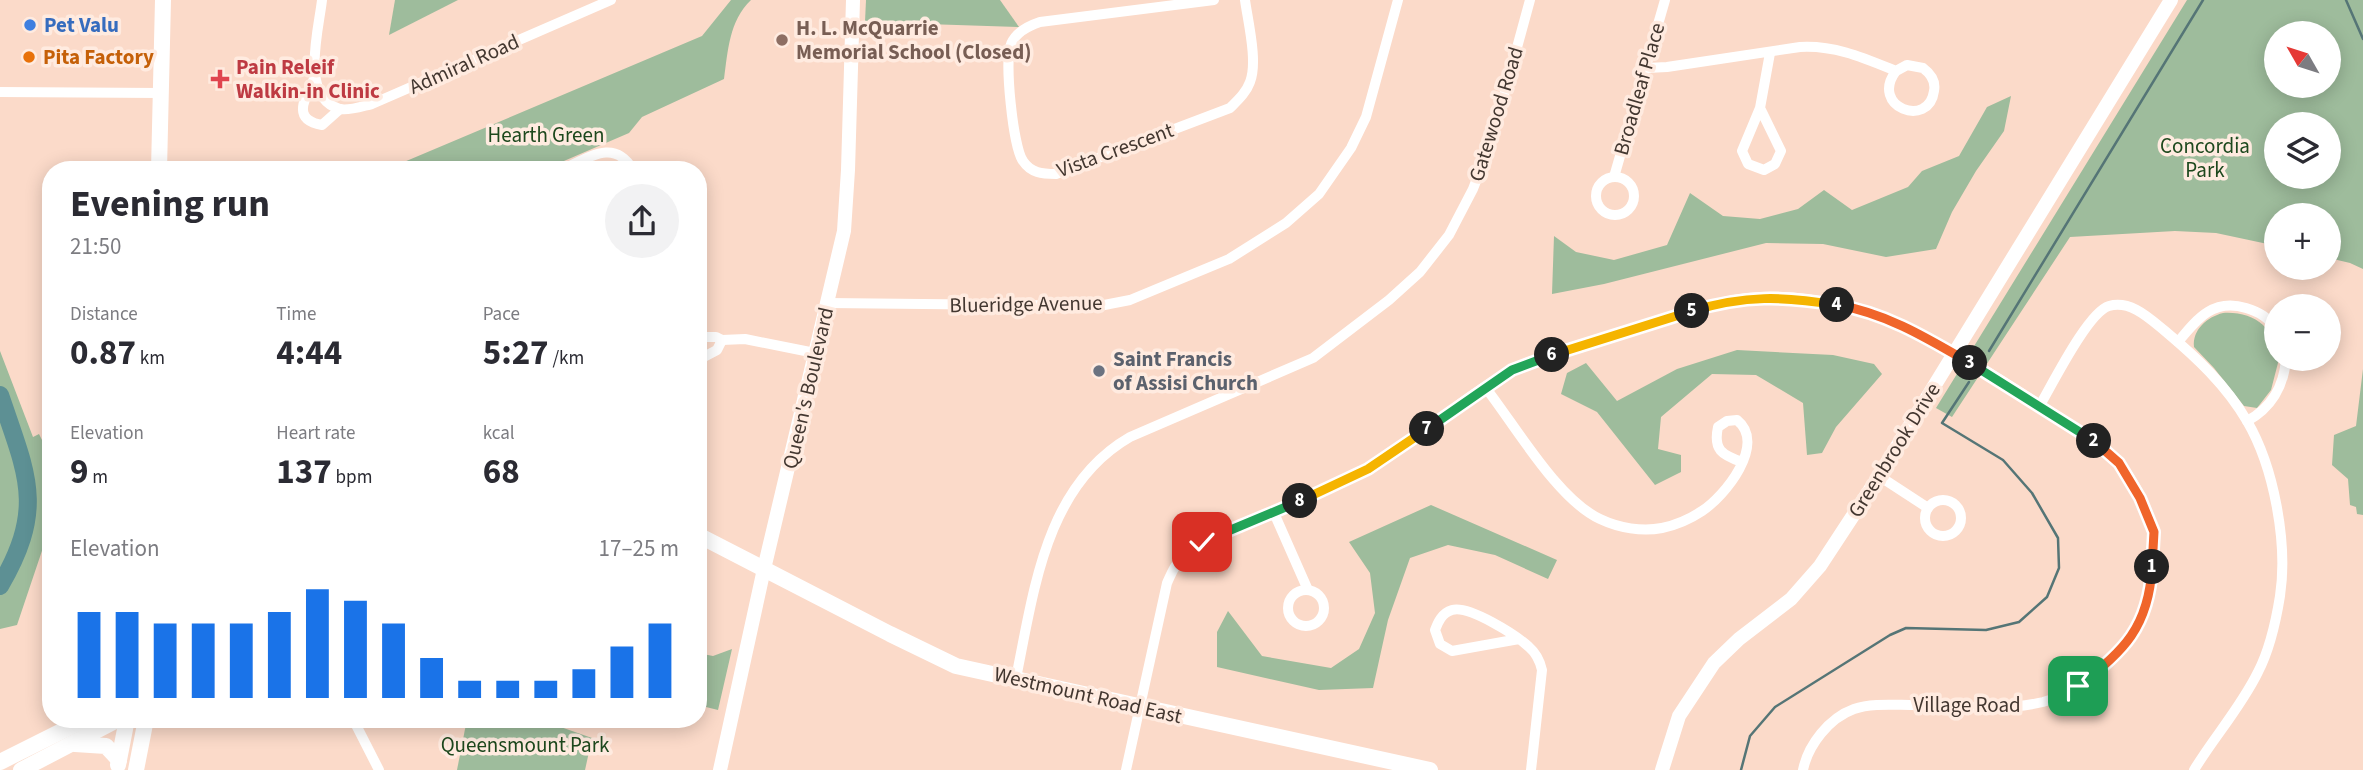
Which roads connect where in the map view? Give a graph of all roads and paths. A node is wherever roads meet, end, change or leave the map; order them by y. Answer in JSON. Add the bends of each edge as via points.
{"nodes":[{"id":1,"x":163,"y":0,"type":"edge"},
{"id":2,"x":322,"y":0,"type":"edge"},
{"id":3,"x":611,"y":0,"type":"edge"},
{"id":4,"x":853,"y":0,"type":"edge"},
{"id":5,"x":1214,"y":0,"type":"edge"},
{"id":6,"x":1245,"y":0,"type":"edge"},
{"id":7,"x":1398,"y":0,"type":"edge"},
{"id":8,"x":1530,"y":0,"type":"edge"},
{"id":9,"x":1665,"y":0,"type":"edge"},
{"id":10,"x":2169,"y":0,"type":"edge"},
{"id":11,"x":1770,"y":53,"type":"junction"},
{"id":12,"x":1647,"y":68,"type":"junction"},
{"id":13,"x":1896,"y":71,"type":"junction"},
{"id":14,"x":314,"y":79,"type":"junction"},
{"id":15,"x":0,"y":92,"type":"edge"},
{"id":16,"x":160,"y":93,"type":"junction"},
{"id":17,"x":1760,"y":108,"type":"junction"},
{"id":18,"x":340,"y":109,"type":"junction"},
{"id":19,"x":159,"y":161,"type":"edge"},
{"id":20,"x":582,"y":161,"type":"edge"},
{"id":21,"x":626,"y":161,"type":"edge"},
{"id":22,"x":1614,"y":177,"type":"dead end"},
{"id":23,"x":828,"y":303,"type":"junction"},
{"id":24,"x":2264,"y":316,"type":"edge"},
{"id":25,"x":707,"y":337,"type":"edge"},
{"id":26,"x":722,"y":341,"type":"junction"},
{"id":27,"x":2178,"y":342,"type":"junction"},
{"id":28,"x":815,"y":353,"type":"junction"},
{"id":29,"x":1954,"y":353,"type":"junction"},
{"id":30,"x":707,"y":354,"type":"edge"},
{"id":31,"x":2284,"y":371,"type":"edge"},
{"id":32,"x":1485,"y":387,"type":"junction"},
{"id":33,"x":2040,"y":405,"type":"junction"},
{"id":34,"x":2247,"y":421,"type":"junction"},
{"id":35,"x":1742,"y":462,"type":"dead end"},
{"id":36,"x":1879,"y":476,"type":"junction"},
{"id":37,"x":1928,"y":508,"type":"dead end"},
{"id":38,"x":1275,"y":513,"type":"junction"},
{"id":39,"x":707,"y":540,"type":"edge"},
{"id":40,"x":764,"y":569,"type":"junction"},
{"id":41,"x":1308,"y":590,"type":"dead end"},
{"id":42,"x":1519,"y":639,"type":"junction"},
{"id":43,"x":1016,"y":678,"type":"junction"},
{"id":44,"x":1141,"y":708,"type":"junction"},
{"id":45,"x":68,"y":728,"type":"edge"},
{"id":46,"x":102,"y":728,"type":"edge"},
{"id":47,"x":125,"y":728,"type":"edge"},
{"id":48,"x":144,"y":728,"type":"edge"},
{"id":49,"x":358,"y":728,"type":"edge"},
{"id":50,"x":73,"y":744,"type":"junction"},
{"id":51,"x":0,"y":762,"type":"edge"},
{"id":52,"x":118,"y":765,"type":"edge"},
{"id":53,"x":21,"y":770,"type":"edge"},
{"id":54,"x":136,"y":770,"type":"edge"},
{"id":55,"x":379,"y":770,"type":"edge"},
{"id":56,"x":720,"y":770,"type":"edge"},
{"id":57,"x":1126,"y":770,"type":"edge"},
{"id":58,"x":1430,"y":770,"type":"edge"},
{"id":59,"x":1531,"y":770,"type":"edge"},
{"id":60,"x":1662,"y":770,"type":"edge"},
{"id":61,"x":1803,"y":770,"type":"edge"},
{"id":62,"x":2194,"y":770,"type":"edge"}],
"edges":[{"from":1,"to":16,"type":"main road"},
{"from":2,"to":14,"type":"street"},
{"from":3,"to":18,"type":"street","name":"Admiral Road","via":[[372,104]]},
{"from":4,"to":23,"type":"street","name":"Queen's Boulevard","via":[[844,231]]},
{"from":5,"to":6,"type":"street","name":"Vista Crescent","via":[[1040,22],[1022,30],[1011,44],[1007,61],[1022,160],[1040,174],[1056,174],[1230,108],[1250,83],[1253,69]]},
{"from":7,"to":23,"type":"street","name":"Blueridge Avenue","via":[[1366,117],[1339,167],[1319,194],[1286,223],[1229,259],[1130,299],[1099,306]]},
{"from":8,"to":43,"type":"street","name":"Gatewood Road","via":[[1474,189],[1442,244],[1389,300],[1313,358],[1129,437],[1096,462],[1070,495],[1054,527],[1034,588]]},
{"from":9,"to":12,"type":"street","name":"Broadleaf Place"},
{"from":10,"to":29,"type":"street","name":"Greenbrook Drive"},
{"from":11,"to":12,"type":"street"},
{"from":11,"to":13,"type":"street","via":[[1820,46]]},
{"from":11,"to":17,"type":"street"},
{"from":12,"to":22,"type":"street","name":"Broadleaf Place"},
{"from":13,"to":13,"type":"street","via":[[1889,89],[1894,103],[1906,111],[1928,105],[1935,88],[1930,73],[1916,65]]},
{"from":14,"to":18,"type":"street","via":[[327,102]]},
{"from":14,"to":18,"type":"street","name":"Admiral Road","via":[[302,105],[304,116],[322,125]]},
{"from":15,"to":16,"type":"street"},
{"from":16,"to":19,"type":"main road"},
{"from":17,"to":17,"type":"street","via":[[1742,151],[1748,164],[1764,170],[1775,164],[1781,151]]},
{"from":20,"to":21,"type":"street","via":[[611,151]]},
{"from":23,"to":28,"type":"street","name":"Queen's Boulevard"},
{"from":24,"to":27,"type":"street","via":[[2229,304],[2217,307]]},
{"from":25,"to":26,"type":"street"},
{"from":26,"to":28,"type":"street","via":[[745,339]]},
{"from":26,"to":30,"type":"street"},
{"from":27,"to":33,"type":"street","via":[[2138,310],[2109,306],[2088,324]]},
{"from":27,"to":34,"type":"street","via":[[2219,382]]},
{"from":28,"to":40,"type":"street","name":"Queen's Boulevard"},
{"from":29,"to":32,"type":"street","name":"Village Road","via":[[1912,330],[1854,308],[1757,297],[1713,304],[1540,358]]},
{"from":29,"to":33,"type":"street","name":"Village Road"},
{"from":29,"to":36,"type":"street","name":"Greenbrook Drive"},
{"from":31,"to":34,"type":"street","via":[[2275,396],[2262,413]]},
{"from":32,"to":35,"type":"street","via":[[1569,495],[1599,519],[1617,525],[1639,530],[1680,523],[1714,501]]},
{"from":32,"to":38,"type":"street","name":"Village Road","via":[[1368,469]]},
{"from":33,"to":61,"type":"street","name":"Village Road","via":[[2119,463],[2154,532],[2151,588],[2129,641],[2078,686],[2048,701],[2013,707],[1888,705],[1854,709],[1817,738]]},
{"from":34,"to":62,"type":"street","via":[[2278,513],[2281,594],[2259,672]]},
{"from":36,"to":37,"type":"street"},
{"from":36,"to":60,"type":"street","name":"Greenbrook Drive","via":[[1807,583],[1714,663],[1679,716]]},
{"from":38,"to":41,"type":"street"},
{"from":38,"to":44,"type":"street","name":"Village Road","via":[[1202,542],[1186,552],[1174,568]]},
{"from":39,"to":40,"type":"main road","name":"Westmount Road East"},
{"from":40,"to":43,"type":"main road","name":"Westmount Road East","via":[[944,661]]},
{"from":40,"to":56,"type":"street","name":"Queen's Boulevard"},
{"from":42,"to":42,"type":"street","via":[[1461,610],[1446,613],[1435,630],[1440,644],[1452,652]]},
{"from":42,"to":59,"type":"street","via":[[1535,653],[1542,670]]},
{"from":43,"to":44,"type":"main road","name":"Westmount Road East"},
{"from":44,"to":57,"type":"street","name":"Village Road"},
{"from":44,"to":58,"type":"main road","name":"Westmount Road East"},
{"from":45,"to":51,"type":"main road"},
{"from":46,"to":50,"type":"main road"},
{"from":47,"to":52,"type":"main road"},
{"from":48,"to":54,"type":"main road"},
{"from":49,"to":55,"type":"street"},
{"from":50,"to":52,"type":"main road","via":[[106,746]]},
{"from":50,"to":53,"type":"main road"}]}
